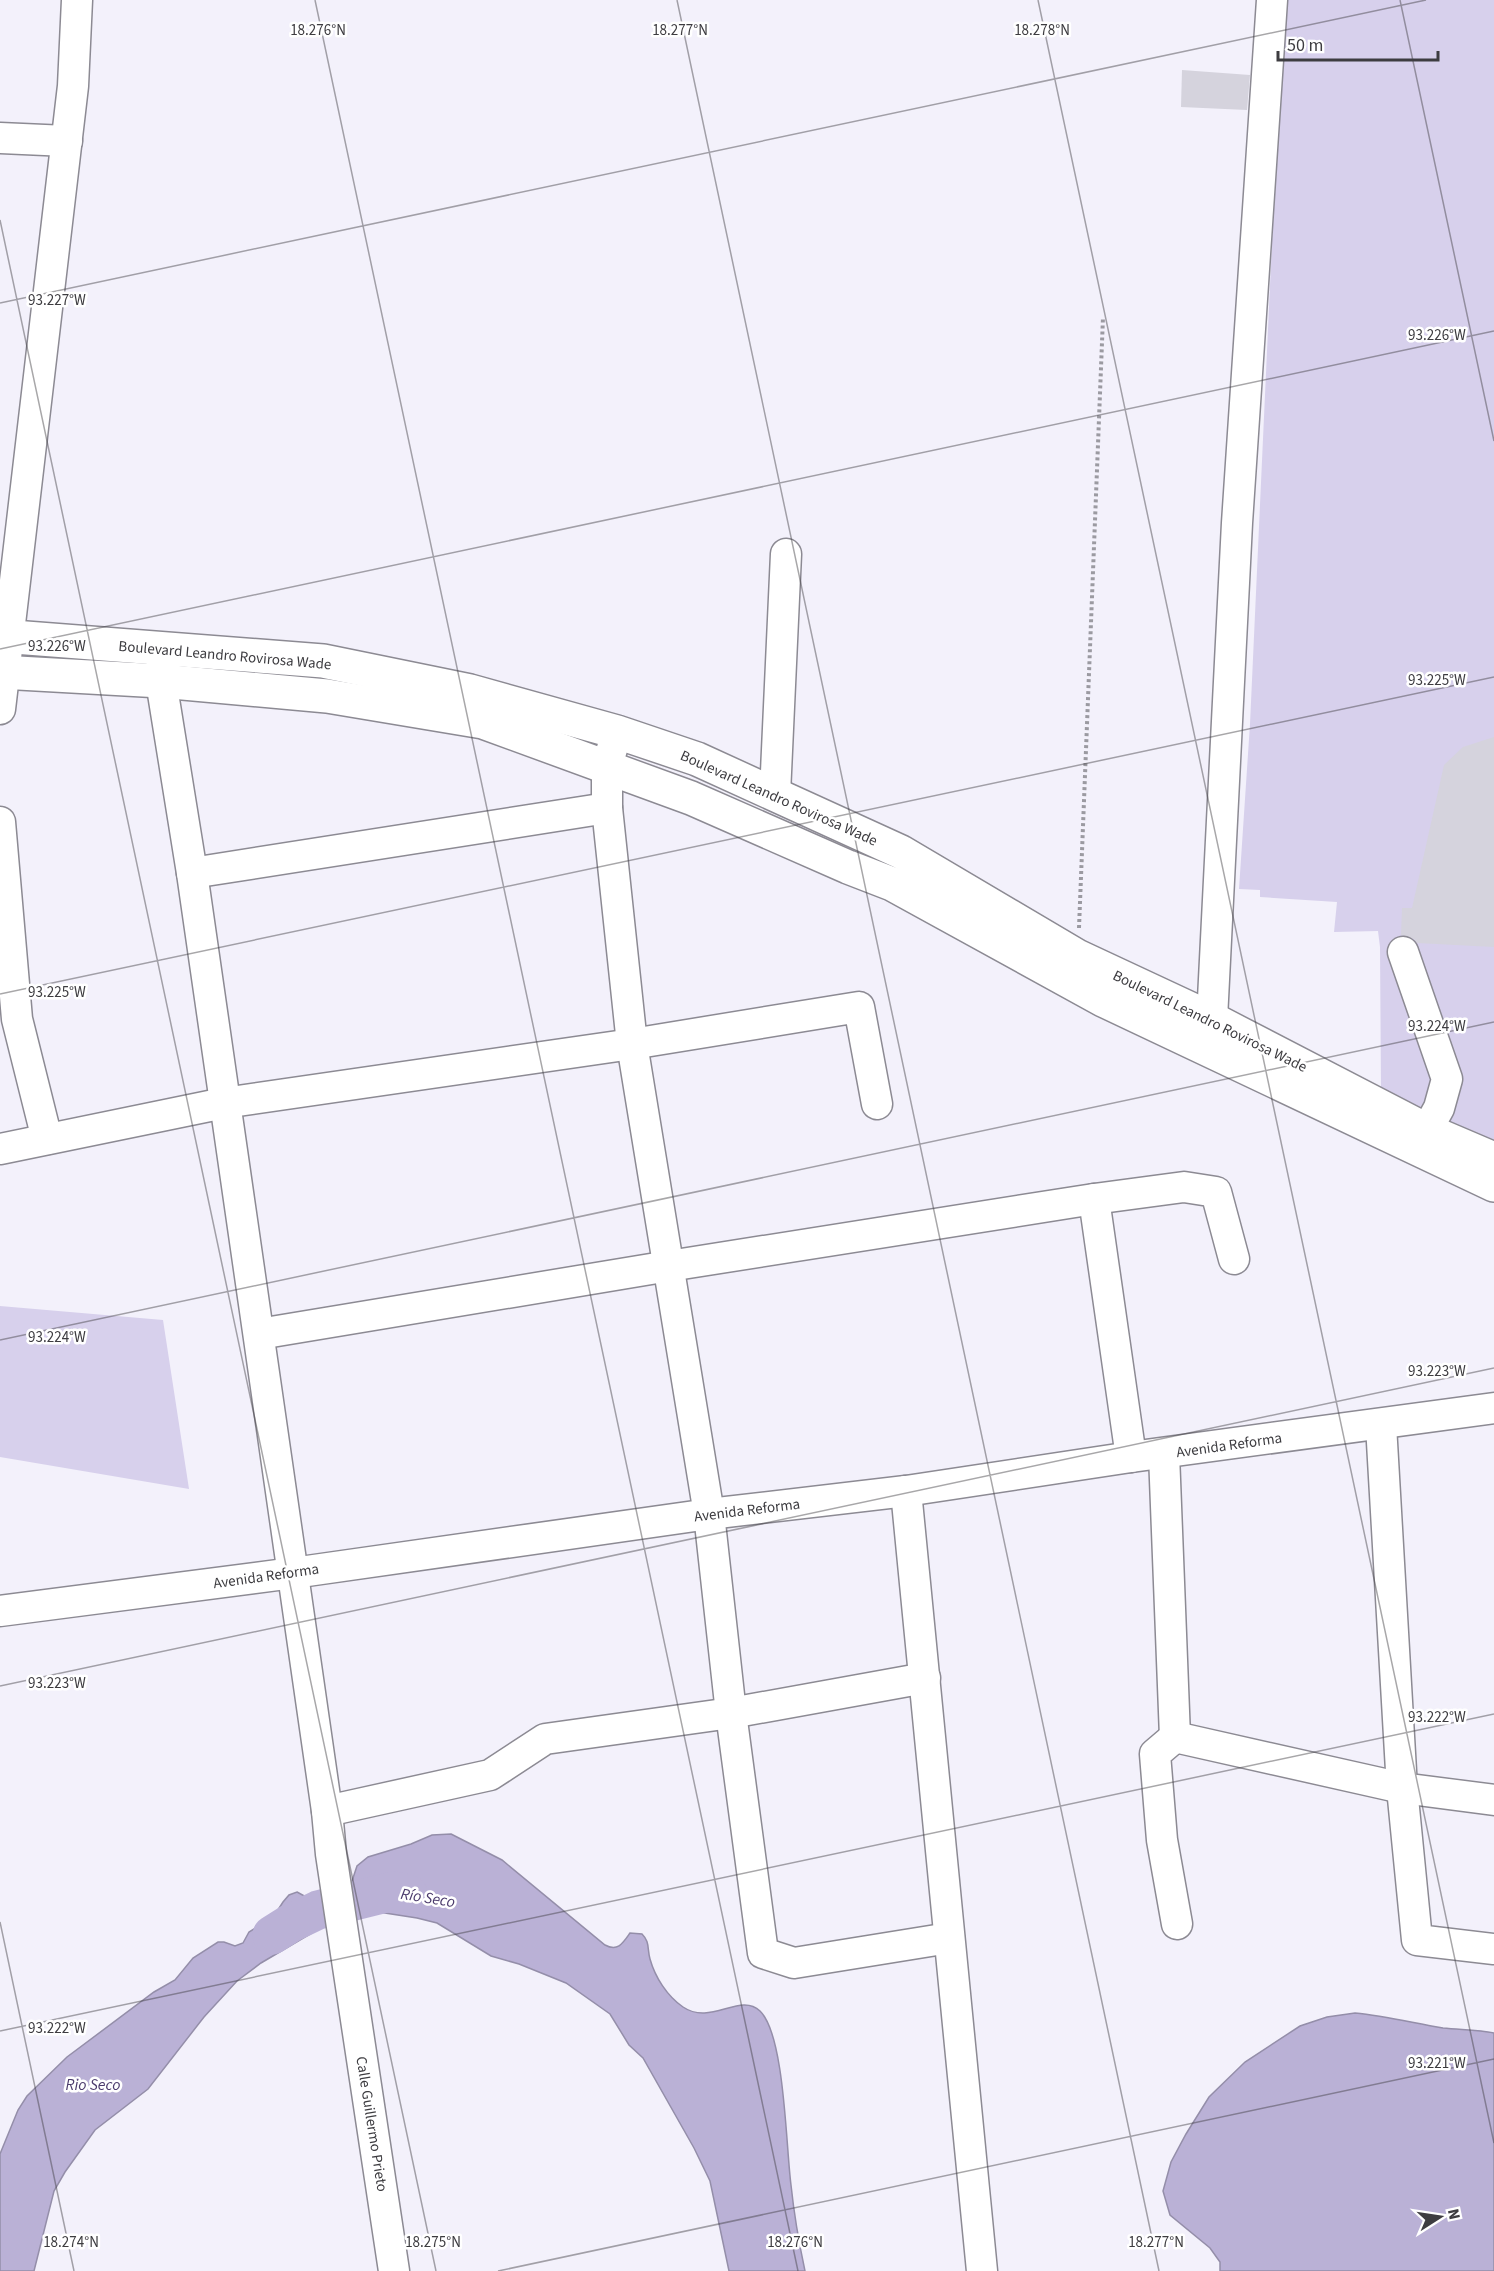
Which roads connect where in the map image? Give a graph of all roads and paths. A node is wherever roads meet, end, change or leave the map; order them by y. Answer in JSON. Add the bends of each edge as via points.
{"nodes":[{"id":1,"x":77,"y":0,"type":"edge"},
{"id":2,"x":1272,"y":0,"type":"edge"},
{"id":3,"x":0,"y":138,"type":"edge"},
{"id":4,"x":67,"y":141,"type":"junction"},
{"id":5,"x":1103,"y":317,"type":"dead end"},
{"id":6,"x":786,"y":554,"type":"dead end"},
{"id":7,"x":5,"y":637,"type":"edge"},
{"id":8,"x":162,"y":666,"type":"junction"},
{"id":9,"x":2,"y":672,"type":"edge"},
{"id":10,"x":0,"y":709,"type":"edge"},
{"id":11,"x":617,"y":732,"type":"junction"},
{"id":12,"x":607,"y":766,"type":"junction"},
{"id":13,"x":775,"y":794,"type":"junction"},
{"id":14,"x":607,"y":808,"type":"junction"},
{"id":15,"x":0,"y":822,"type":"edge"},
{"id":16,"x":901,"y":852,"type":"junction"},
{"id":17,"x":192,"y":873,"type":"junction"},
{"id":18,"x":892,"y":884,"type":"junction"},
{"id":19,"x":1403,"y":952,"type":"dead end"},
{"id":20,"x":1077,"y":956,"type":"junction"},
{"id":21,"x":1212,"y":1018,"type":"junction"},
{"id":22,"x":632,"y":1044,"type":"junction"},
{"id":23,"x":224,"y":1103,"type":"junction"},
{"id":24,"x":877,"y":1104,"type":"dead end"},
{"id":25,"x":47,"y":1139,"type":"junction"},
{"id":26,"x":1422,"y":1139,"type":"junction"},
{"id":27,"x":0,"y":1149,"type":"edge"},
{"id":28,"x":1494,"y":1160,"type":"edge"},
{"id":29,"x":1494,"y":1185,"type":"edge"},
{"id":30,"x":1094,"y":1199,"type":"junction"},
{"id":31,"x":1234,"y":1259,"type":"dead end"},
{"id":32,"x":669,"y":1266,"type":"junction"},
{"id":33,"x":259,"y":1334,"type":"junction"},
{"id":34,"x":1494,"y":1408,"type":"edge"},
{"id":35,"x":1381,"y":1425,"type":"junction"},
{"id":36,"x":1164,"y":1454,"type":"junction"},
{"id":37,"x":1131,"y":1457,"type":"junction"},
{"id":38,"x":906,"y":1491,"type":"junction"},
{"id":39,"x":709,"y":1514,"type":"junction"},
{"id":40,"x":293,"y":1573,"type":"junction"},
{"id":41,"x":0,"y":1611,"type":"edge"},
{"id":42,"x":925,"y":1678,"type":"junction"},
{"id":43,"x":730,"y":1713,"type":"junction"},
{"id":44,"x":1175,"y":1737,"type":"junction"},
{"id":45,"x":1402,"y":1788,"type":"junction"},
{"id":46,"x":1494,"y":1800,"type":"edge"},
{"id":47,"x":327,"y":1811,"type":"junction"},
{"id":48,"x":1177,"y":1924,"type":"dead end"},
{"id":49,"x":949,"y":1938,"type":"junction"},
{"id":50,"x":1494,"y":1949,"type":"edge"},
{"id":51,"x":394,"y":2271,"type":"edge"},
{"id":52,"x":982,"y":2271,"type":"edge"}],
"edges":[{"from":1,"to":4,"type":"street","via":[[74,86]]},
{"from":2,"to":21,"type":"street","via":[[1237,523]]},
{"from":3,"to":4,"type":"street"},
{"from":4,"to":7,"type":"street"},
{"from":5,"to":20,"type":"path"},
{"from":6,"to":13,"type":"street"},
{"from":7,"to":8,"type":"main road","name":"Boulevard Leandro Rovirosa Wade"},
{"from":7,"to":9,"type":"street"},
{"from":8,"to":9,"type":"main road","name":"Boulevard Leandro Rovirosa Wade"},
{"from":8,"to":11,"type":"main road","name":"Boulevard Leandro Rovirosa Wade","via":[[323,661],[470,691]]},
{"from":8,"to":12,"type":"main road","name":"Boulevard Leandro Rovirosa Wade","via":[[483,722]]},
{"from":8,"to":17,"type":"street","name":"Calle Guillermo Prieto"},
{"from":9,"to":10,"type":"street"},
{"from":11,"to":12,"type":"street"},
{"from":11,"to":13,"type":"main road","name":"Boulevard Leandro Rovirosa Wade","via":[[697,759]]},
{"from":12,"to":14,"type":"street"},
{"from":12,"to":18,"type":"main road","name":"Boulevard Leandro Rovirosa Wade"},
{"from":13,"to":16,"type":"main road","name":"Boulevard Leandro Rovirosa Wade"},
{"from":14,"to":17,"type":"street"},
{"from":14,"to":22,"type":"street"},
{"from":15,"to":25,"type":"street","via":[[17,1019]]},
{"from":16,"to":18,"type":"main road"},
{"from":16,"to":20,"type":"main road","name":"Boulevard Leandro Rovirosa Wade"},
{"from":17,"to":23,"type":"street","name":"Calle Guillermo Prieto"},
{"from":18,"to":26,"type":"main road","name":"Boulevard Leandro Rovirosa Wade","via":[[1103,1000],[1381,1134]]},
{"from":19,"to":26,"type":"street","via":[[1447,1079],[1439,1108]]},
{"from":20,"to":21,"type":"main road","name":"Boulevard Leandro Rovirosa Wade"},
{"from":21,"to":26,"type":"main road","name":"Boulevard Leandro Rovirosa Wade"},
{"from":22,"to":23,"type":"street"},
{"from":22,"to":24,"type":"street","via":[[859,1007]]},
{"from":22,"to":32,"type":"street"},
{"from":23,"to":25,"type":"street"},
{"from":23,"to":33,"type":"street","name":"Calle Guillermo Prieto"},
{"from":25,"to":27,"type":"street"},
{"from":26,"to":28,"type":"main road","name":"Boulevard Leandro Rovirosa Wade"},
{"from":26,"to":29,"type":"main road","name":"Boulevard Leandro Rovirosa Wade"},
{"from":30,"to":31,"type":"street","via":[[1184,1187],[1216,1192]]},
{"from":30,"to":32,"type":"street"},
{"from":30,"to":37,"type":"street"},
{"from":32,"to":33,"type":"street"},
{"from":32,"to":39,"type":"street"},
{"from":33,"to":40,"type":"street","name":"Calle Guillermo Prieto"},
{"from":34,"to":35,"type":"street","name":"Avenida Reforma"},
{"from":35,"to":36,"type":"street","name":"Avenida Reforma"},
{"from":35,"to":45,"type":"street"},
{"from":36,"to":37,"type":"street","name":"Avenida Reforma"},
{"from":36,"to":44,"type":"street"},
{"from":37,"to":38,"type":"street","name":"Avenida Reforma"},
{"from":38,"to":39,"type":"street","name":"Avenida Reforma"},
{"from":38,"to":42,"type":"street"},
{"from":39,"to":40,"type":"street","name":"Avenida Reforma"},
{"from":39,"to":43,"type":"street"},
{"from":40,"to":41,"type":"street","name":"Avenida Reforma"},
{"from":40,"to":47,"type":"street","name":"Calle Guillermo Prieto"},
{"from":42,"to":43,"type":"street"},
{"from":42,"to":49,"type":"street"},
{"from":43,"to":47,"type":"street","via":[[545,1739],[490,1775]]},
{"from":43,"to":49,"type":"street","via":[[763,1953],[794,1963]]},
{"from":44,"to":45,"type":"street"},
{"from":44,"to":48,"type":"street","via":[[1155,1754],[1162,1840]]},
{"from":45,"to":46,"type":"street"},
{"from":45,"to":50,"type":"street","via":[[1417,1941]]},
{"from":47,"to":51,"type":"street","name":"Calle Guillermo Prieto"},
{"from":49,"to":52,"type":"street"}]}
